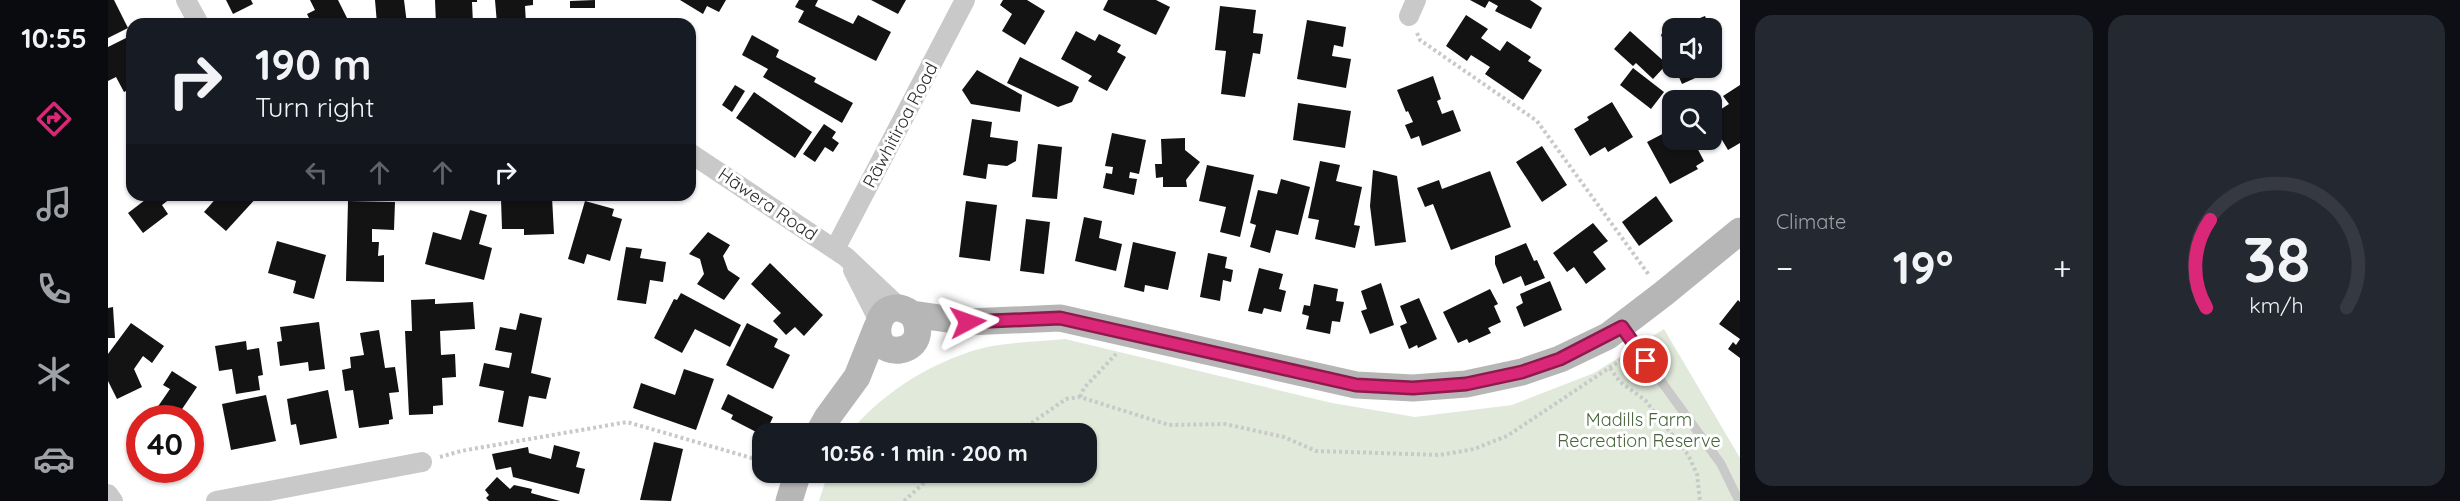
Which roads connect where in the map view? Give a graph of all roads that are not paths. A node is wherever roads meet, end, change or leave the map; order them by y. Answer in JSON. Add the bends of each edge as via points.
{"nodes":[{"id":1,"x":186,"y":0,"type":"edge"},
{"id":2,"x":965,"y":0,"type":"edge"},
{"id":3,"x":196,"y":18,"type":"edge"},
{"id":4,"x":696,"y":157,"type":"edge"},
{"id":5,"x":1740,"y":231,"type":"edge"},
{"id":6,"x":840,"y":253,"type":"junction"},
{"id":7,"x":892,"y":318,"type":"junction"},
{"id":8,"x":968,"y":322,"type":"junction"},
{"id":9,"x":1615,"y":332,"type":"junction"},
{"id":10,"x":907,"y":347,"type":"junction"},
{"id":11,"x":857,"y":377,"type":"junction"},
{"id":12,"x":824,"y":423,"type":"edge"},
{"id":13,"x":422,"y":462,"type":"road end"},
{"id":14,"x":795,"y":483,"type":"edge"},
{"id":15,"x":108,"y":494,"type":"edge"},
{"id":16,"x":113,"y":501,"type":"edge"},
{"id":17,"x":216,"y":501,"type":"edge"},
{"id":18,"x":789,"y":501,"type":"edge"},
{"id":19,"x":1739,"y":501,"type":"edge"}],
"edges":[{"from":1,"to":3,"type":"street"},
{"from":2,"to":6,"type":"street","name":"Rāwhitiroa Road"},
{"from":4,"to":6,"type":"street","name":"Hāwera Road"},
{"from":5,"to":9,"type":"street"},
{"from":6,"to":7,"type":"street","name":"Hāwera Road"},
{"from":7,"to":8,"type":"street"},
{"from":7,"to":10,"type":"street","via":[[918,327]]},
{"from":7,"to":10,"type":"street","via":[[879,340],[895,350]]},
{"from":7,"to":11,"type":"street"},
{"from":8,"to":9,"type":"street","via":[[1060,318],[1356,385],[1413,388],[1466,384],[1522,372],[1560,359]]},
{"from":8,"to":10,"type":"street"},
{"from":9,"to":19,"type":"lane","via":[[1721,464]]},
{"from":10,"to":11,"type":"street"},
{"from":11,"to":12,"type":"street"},
{"from":13,"to":17,"type":"street"},
{"from":14,"to":18,"type":"street"},
{"from":15,"to":16,"type":"street"}]}
